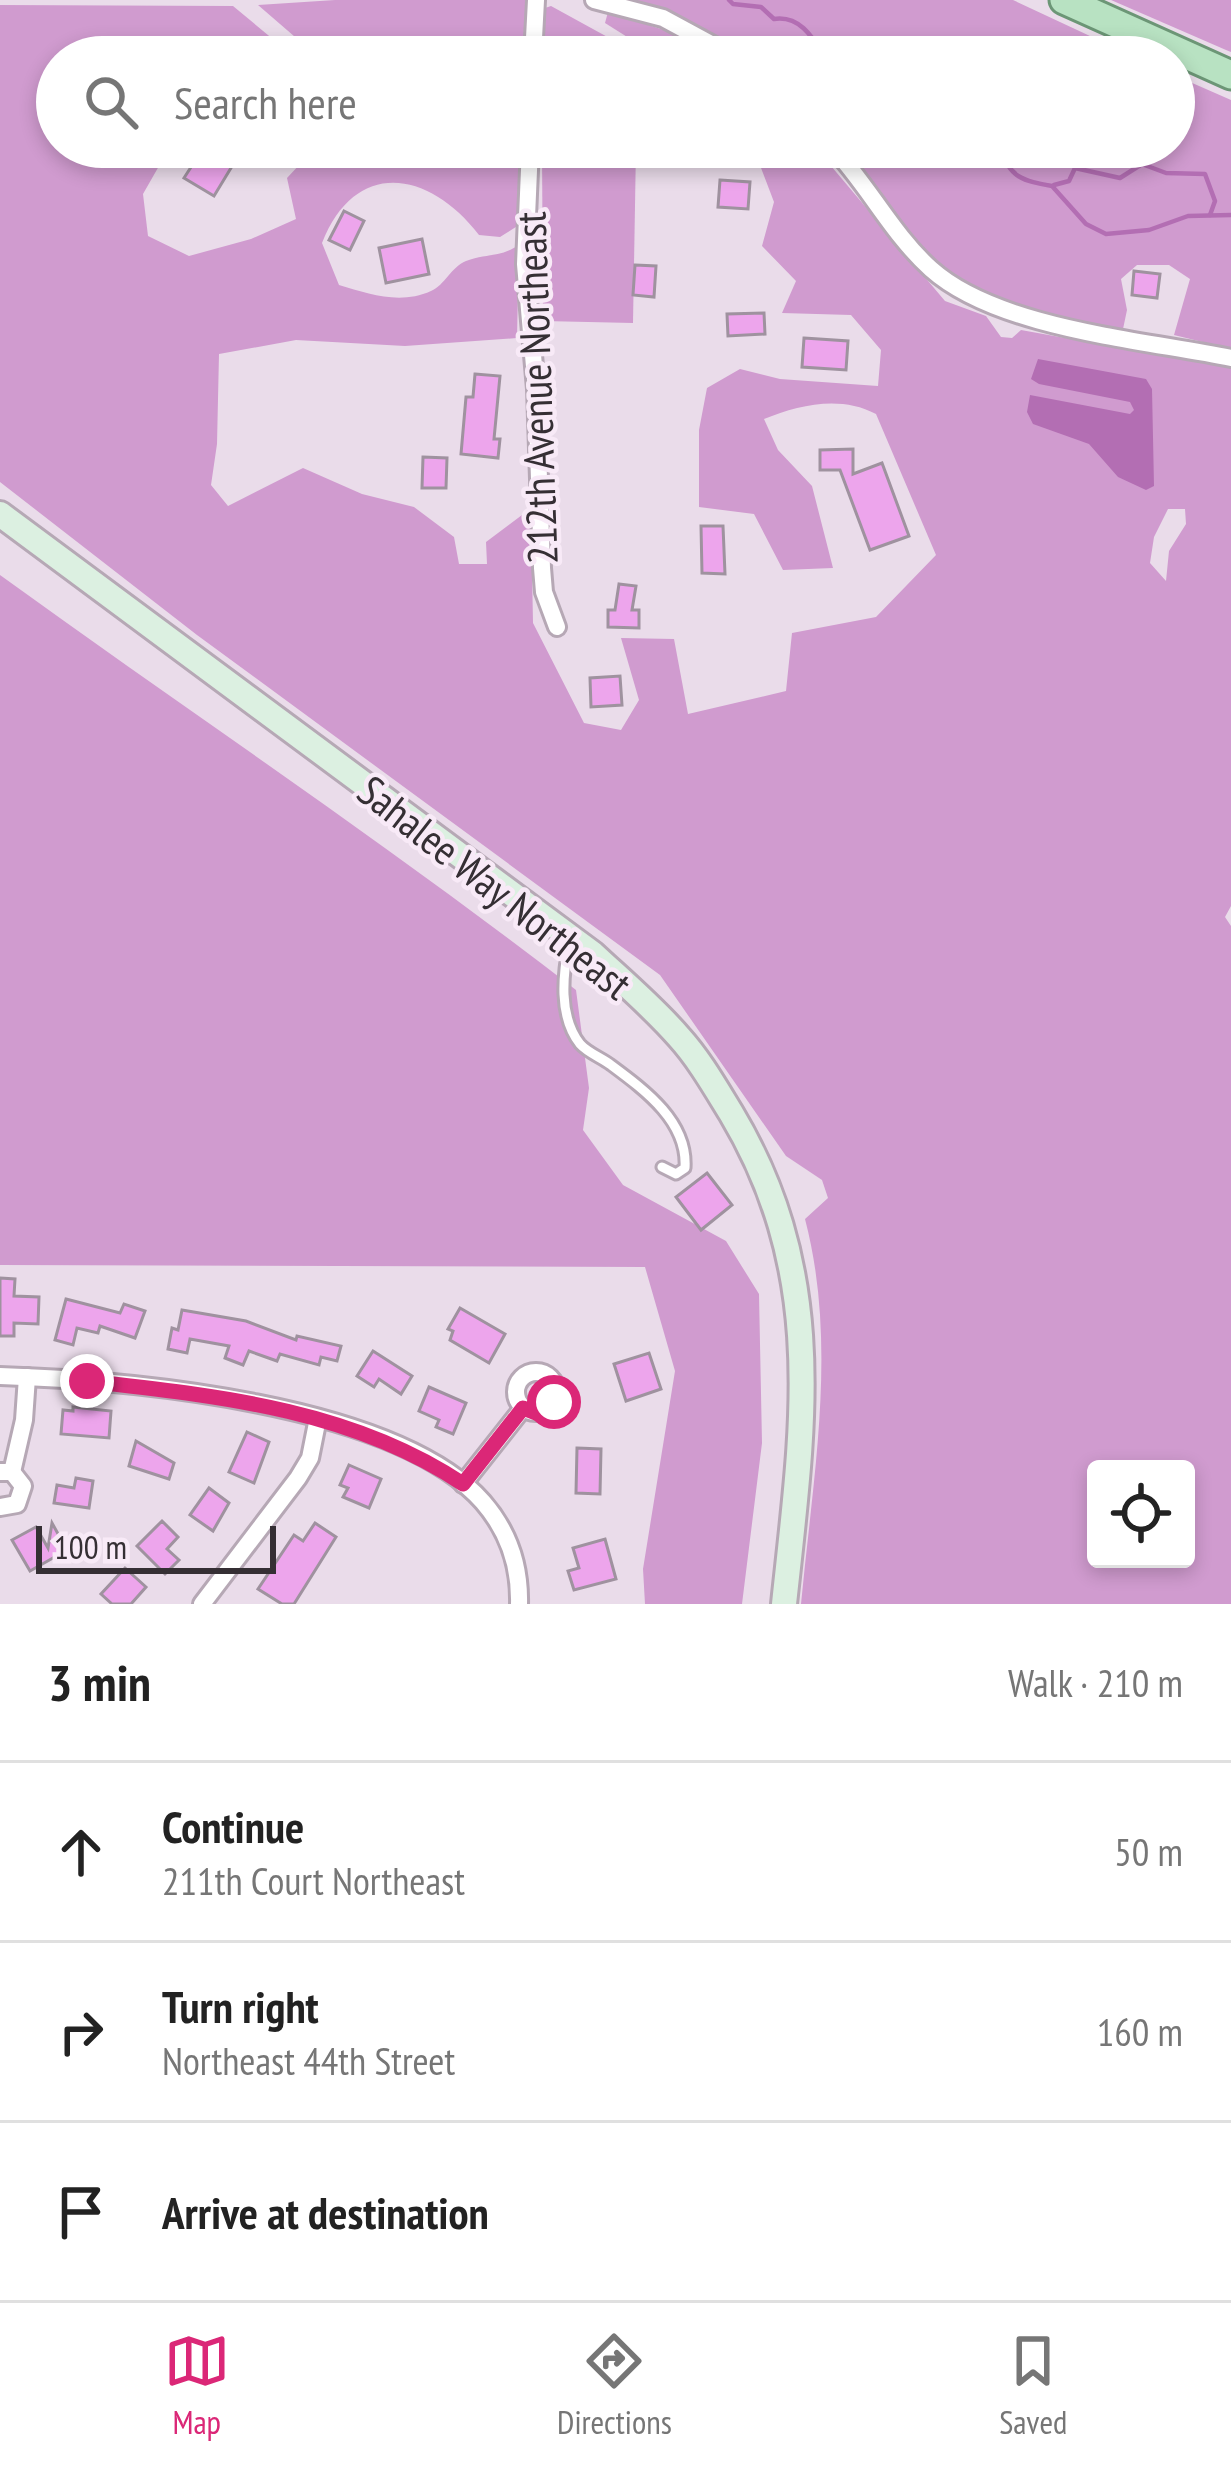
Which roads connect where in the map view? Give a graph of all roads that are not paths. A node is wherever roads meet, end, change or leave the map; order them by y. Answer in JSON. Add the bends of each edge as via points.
{"nodes":[{"id":1,"x":536,"y":0,"type":"edge"},
{"id":2,"x":594,"y":0,"type":"edge"},
{"id":3,"x":1064,"y":0,"type":"edge"},
{"id":4,"x":534,"y":36,"type":"edge"},
{"id":5,"x":696,"y":36,"type":"edge"},
{"id":6,"x":1144,"y":36,"type":"edge"},
{"id":7,"x":1195,"y":59,"type":"edge"},
{"id":8,"x":1231,"y":75,"type":"edge"},
{"id":9,"x":529,"y":168,"type":"edge"},
{"id":10,"x":849,"y":168,"type":"edge"},
{"id":11,"x":1231,"y":358,"type":"edge"},
{"id":12,"x":0,"y":514,"type":"edge"},
{"id":13,"x":557,"y":627,"type":"dead end"},
{"id":14,"x":570,"y":937,"type":"junction"},
{"id":15,"x":662,"y":1167,"type":"dead end"},
{"id":16,"x":0,"y":1376,"type":"edge"},
{"id":17,"x":27,"y":1377,"type":"junction"},
{"id":18,"x":523,"y":1408,"type":"dead end"},
{"id":19,"x":319,"y":1418,"type":"junction"},
{"id":20,"x":6,"y":1472,"type":"edge"},
{"id":21,"x":463,"y":1484,"type":"junction"},
{"id":22,"x":0,"y":1507,"type":"edge"},
{"id":23,"x":202,"y":1604,"type":"edge"},
{"id":24,"x":519,"y":1604,"type":"edge"},
{"id":25,"x":784,"y":1604,"type":"edge"}],
"edges":[{"from":1,"to":4,"type":"street"},
{"from":2,"to":5,"type":"street"},
{"from":3,"to":6,"type":"main road"},
{"from":7,"to":8,"type":"main road"},
{"from":9,"to":13,"type":"street","name":"212th Avenue Northeast","via":[[525,264],[542,568]]},
{"from":10,"to":11,"type":"street","via":[[929,268],[958,290],[1061,325]]},
{"from":12,"to":14,"type":"main road","name":"Sahalee Way Northeast"},
{"from":14,"to":15,"type":"lane","via":[[563,973],[568,1022],[582,1046],[662,1108],[683,1137],[685,1168],[676,1174]]},
{"from":14,"to":25,"type":"main road","name":"Sahalee Way Northeast","via":[[681,1038],[711,1079],[748,1142],[787,1245],[803,1395]]},
{"from":16,"to":17,"type":"street"},
{"from":17,"to":19,"type":"street","via":[[195,1393]]},
{"from":17,"to":20,"type":"street","via":[[24,1420]]},
{"from":18,"to":21,"type":"street"},
{"from":19,"to":21,"type":"street","via":[[398,1446]]},
{"from":19,"to":23,"type":"street","via":[[298,1478]]},
{"from":20,"to":22,"type":"street","via":[[23,1486],[22,1499]]},
{"from":21,"to":24,"type":"street","via":[[512,1549]]}]}
